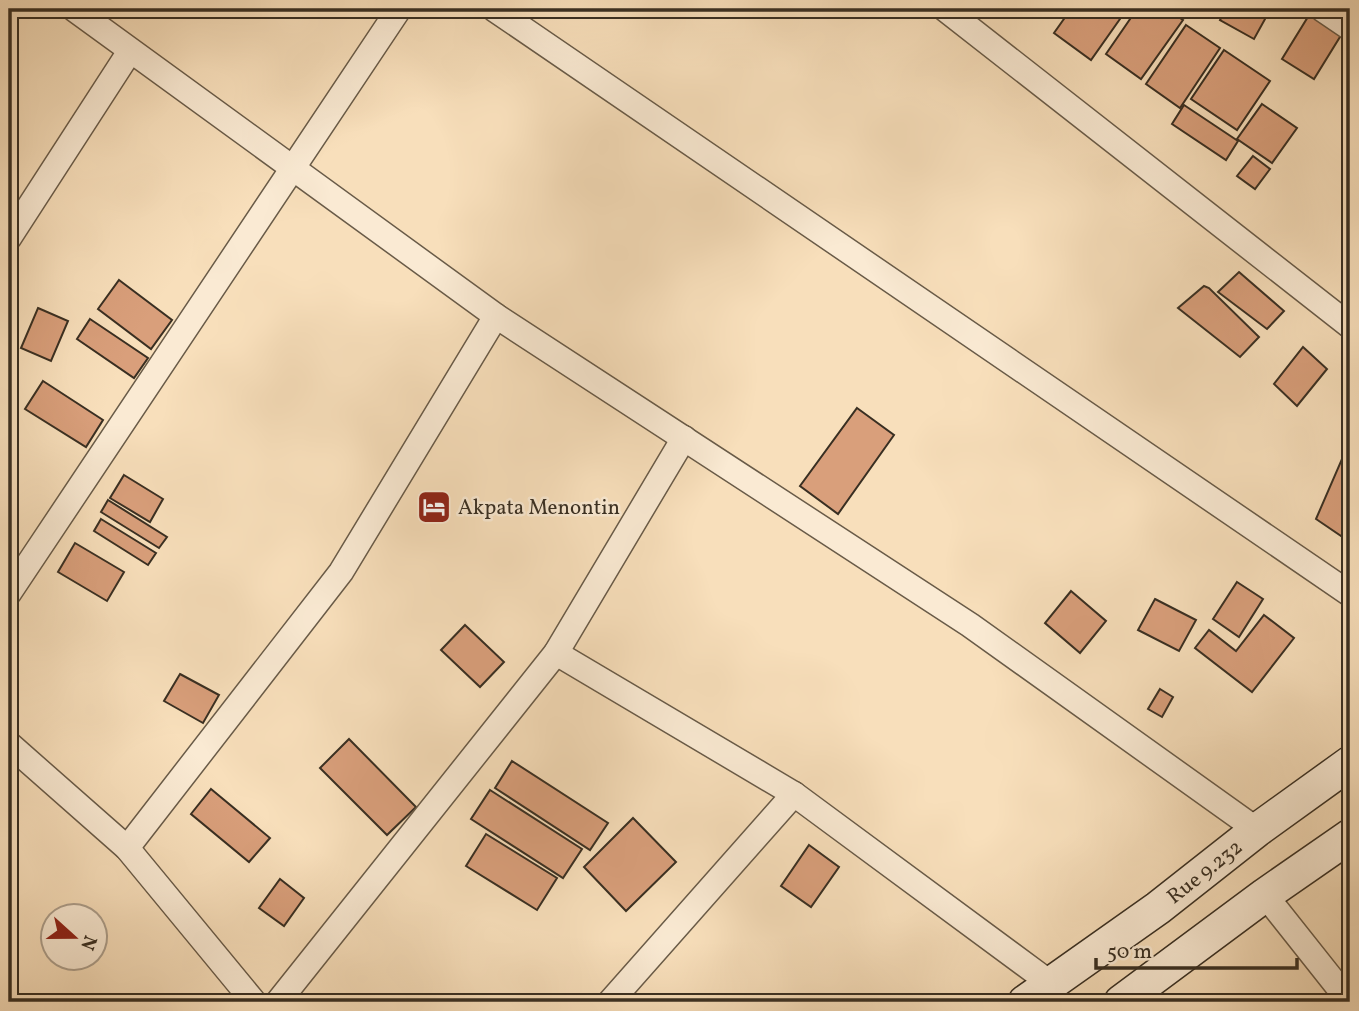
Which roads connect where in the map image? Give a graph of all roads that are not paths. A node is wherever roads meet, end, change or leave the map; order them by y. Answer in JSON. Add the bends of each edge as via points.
{"nodes":[{"id":1,"x":74,"y":9,"type":"edge"},
{"id":2,"x":399,"y":9,"type":"edge"},
{"id":3,"x":494,"y":9,"type":"edge"},
{"id":4,"x":945,"y":9,"type":"edge"},
{"id":5,"x":1322,"y":9,"type":"edge"},
{"id":6,"x":1350,"y":28,"type":"edge"},
{"id":7,"x":130,"y":51,"type":"junction"},
{"id":8,"x":292,"y":168,"type":"junction"},
{"id":9,"x":9,"y":237,"type":"edge"},
{"id":10,"x":496,"y":316,"type":"junction"},
{"id":11,"x":1350,"y":326,"type":"edge"},
{"id":12,"x":684,"y":438,"type":"junction"},
{"id":13,"x":9,"y":593,"type":"edge"},
{"id":14,"x":1350,"y":594,"type":"edge"},
{"id":15,"x":556,"y":653,"type":"junction"},
{"id":16,"x":9,"y":744,"type":"edge"},
{"id":17,"x":1350,"y":763,"type":"edge"},
{"id":18,"x":794,"y":794,"type":"junction"},
{"id":19,"x":1257,"y":830,"type":"junction"},
{"id":20,"x":1350,"y":836,"type":"edge"},
{"id":21,"x":127,"y":848,"type":"junction"},
{"id":22,"x":1265,"y":895,"type":"junction"},
{"id":23,"x":1037,"y":993,"type":"edge"},
{"id":24,"x":254,"y":1002,"type":"edge"},
{"id":25,"x":278,"y":1002,"type":"edge"},
{"id":26,"x":610,"y":1002,"type":"edge"},
{"id":27,"x":1121,"y":1002,"type":"edge"},
{"id":28,"x":1350,"y":1002,"type":"edge"}],
"edges":[{"from":1,"to":7,"type":"street"},
{"from":2,"to":8,"type":"street"},
{"from":3,"to":14,"type":"street"},
{"from":4,"to":11,"type":"street"},
{"from":5,"to":6,"type":"street"},
{"from":7,"to":8,"type":"street"},
{"from":7,"to":9,"type":"street"},
{"from":8,"to":10,"type":"street"},
{"from":8,"to":13,"type":"street"},
{"from":10,"to":12,"type":"street"},
{"from":10,"to":21,"type":"street","via":[[341,572]]},
{"from":12,"to":15,"type":"street"},
{"from":12,"to":19,"type":"street","via":[[970,625]]},
{"from":15,"to":18,"type":"street"},
{"from":15,"to":25,"type":"street"},
{"from":16,"to":21,"type":"street"},
{"from":17,"to":19,"type":"street","name":"Rue 9.232"},
{"from":18,"to":23,"type":"street"},
{"from":18,"to":26,"type":"street"},
{"from":19,"to":23,"type":"street","name":"Rue 9.232","via":[[1158,908]]},
{"from":20,"to":22,"type":"street"},
{"from":21,"to":24,"type":"street"},
{"from":22,"to":27,"type":"street"},
{"from":22,"to":28,"type":"street"}]}
